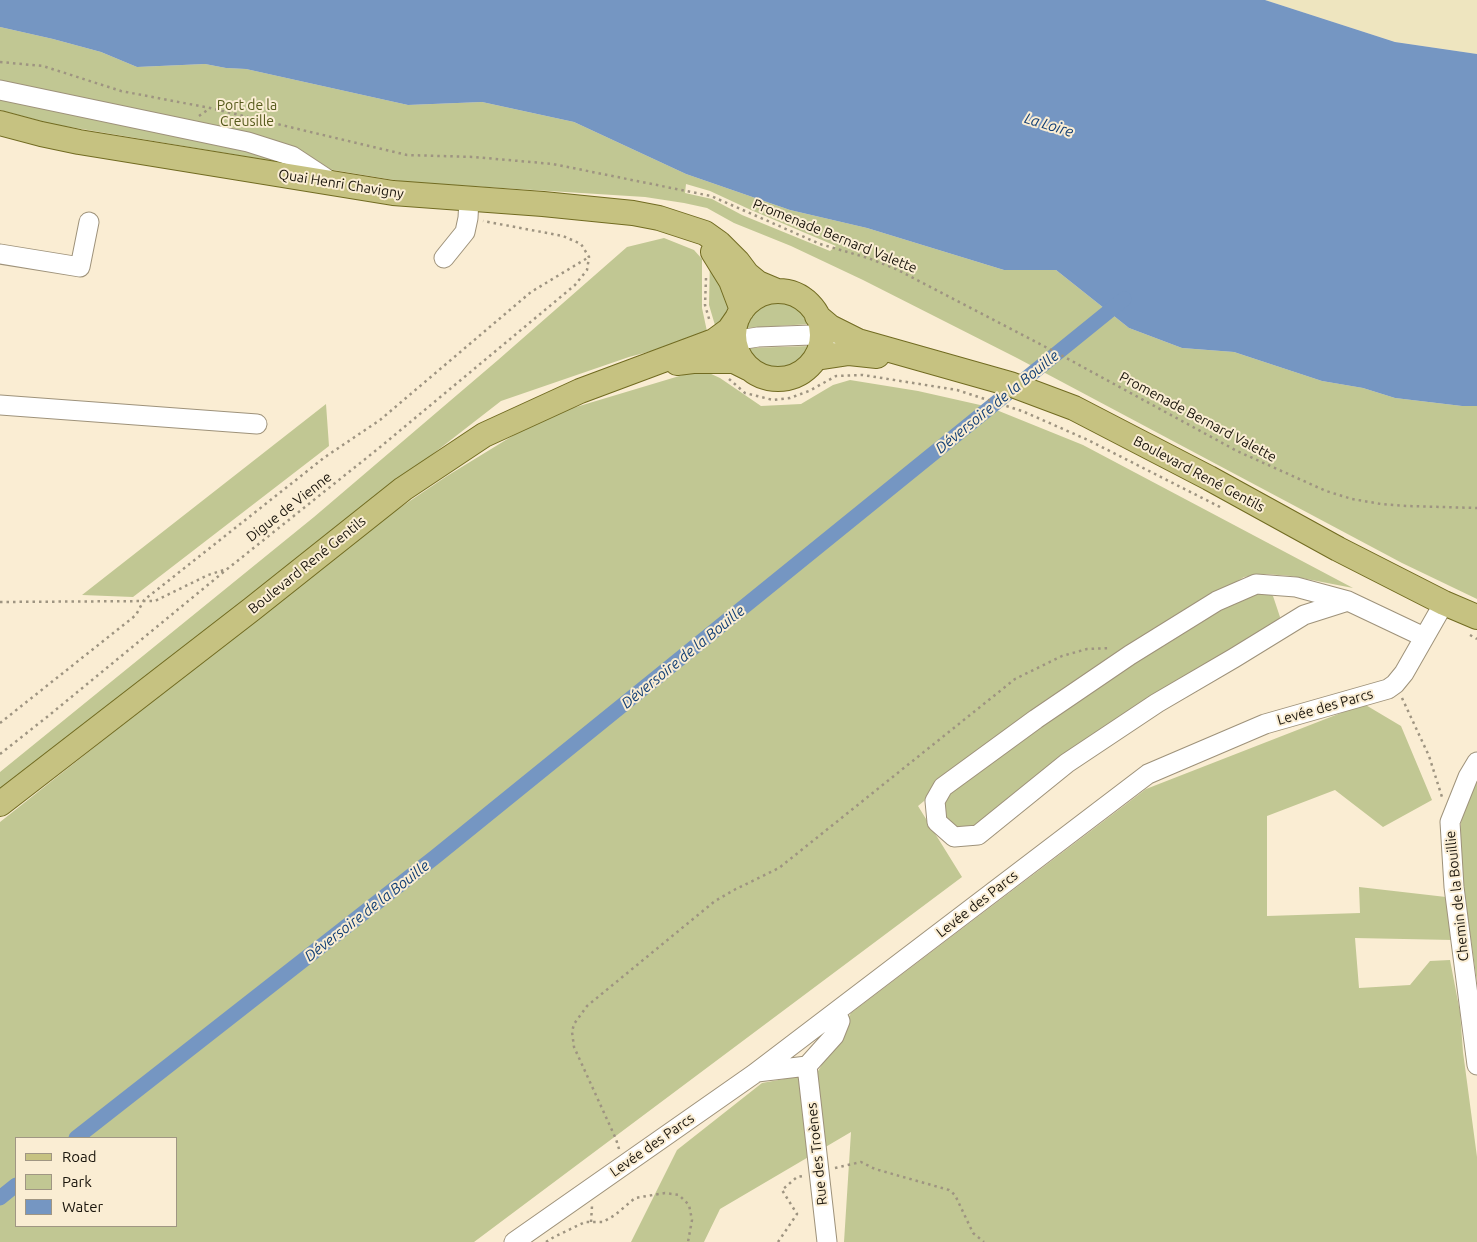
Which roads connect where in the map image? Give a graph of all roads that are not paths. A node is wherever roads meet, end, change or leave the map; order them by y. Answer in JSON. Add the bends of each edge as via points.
{"nodes":[{"id":1,"x":0,"y":90,"type":"edge"},
{"id":2,"x":0,"y":123,"type":"edge"},
{"id":3,"x":335,"y":184,"type":"junction"},
{"id":4,"x":469,"y":209,"type":"junction"},
{"id":5,"x":89,"y":222,"type":"dead end"},
{"id":6,"x":684,"y":226,"type":"junction"},
{"id":7,"x":0,"y":254,"type":"edge"},
{"id":8,"x":444,"y":258,"type":"dead end"},
{"id":9,"x":777,"y":291,"type":"junction"},
{"id":10,"x":740,"y":314,"type":"junction"},
{"id":11,"x":818,"y":336,"type":"junction"},
{"id":12,"x":734,"y":341,"type":"junction"},
{"id":13,"x":945,"y":366,"type":"junction"},
{"id":14,"x":638,"y":369,"type":"junction"},
{"id":15,"x":738,"y":372,"type":"junction"},
{"id":16,"x":0,"y":405,"type":"edge"},
{"id":17,"x":257,"y":424,"type":"dead end"},
{"id":18,"x":1348,"y":601,"type":"junction"},
{"id":19,"x":1444,"y":603,"type":"junction"},
{"id":20,"x":1474,"y":625,"type":"edge"},
{"id":21,"x":1424,"y":637,"type":"junction"},
{"id":22,"x":1477,"y":762,"type":"edge"},
{"id":23,"x":0,"y":804,"type":"edge"},
{"id":24,"x":836,"y":1012,"type":"junction"},
{"id":25,"x":1477,"y":1065,"type":"edge"},
{"id":26,"x":807,"y":1066,"type":"junction"},
{"id":27,"x":756,"y":1072,"type":"junction"},
{"id":28,"x":514,"y":1242,"type":"edge"},
{"id":29,"x":827,"y":1242,"type":"edge"}],
"edges":[{"from":1,"to":3,"type":"street","via":[[248,142],[292,156]]},
{"from":2,"to":3,"type":"main road","name":"Quai Henri Chavigny","via":[[79,142]]},
{"from":3,"to":4,"type":"main road","name":"Quai Henri Chavigny","via":[[419,196]]},
{"from":4,"to":6,"type":"main road","name":"Quai Henri Chavigny","via":[[543,204],[624,212]]},
{"from":4,"to":8,"type":"street","via":[[465,232]]},
{"from":5,"to":7,"type":"street","via":[[80,267]]},
{"from":6,"to":9,"type":"main road","name":"Quai Henri Chavigny","via":[[705,233],[758,283]]},
{"from":6,"to":10,"type":"main road","via":[[707,244],[723,265]]},
{"from":9,"to":10,"type":"main road","name":"Boulevard René Gentils","via":[[757,297]]},
{"from":9,"to":11,"type":"main road","name":"Quai Henri Chavigny","via":[[801,298],[810,305]]},
{"from":10,"to":12,"type":"main road"},
{"from":10,"to":14,"type":"main road","name":"Boulevard René Gentils","via":[[729,330],[715,340]]},
{"from":11,"to":12,"type":"street","via":[[758,337]]},
{"from":11,"to":13,"type":"main road","name":"Boulevard René Gentils","via":[[849,353]]},
{"from":11,"to":13,"type":"main road","name":"Boulevard René Gentils","via":[[830,328]]},
{"from":11,"to":15,"type":"main road","name":"Boulevard René Gentils","via":[[809,366],[801,374],[779,380]]},
{"from":12,"to":14,"type":"street"},
{"from":12,"to":15,"type":"main road"},
{"from":13,"to":19,"type":"main road","name":"Boulevard René Gentils","via":[[1010,384],[1074,408]]},
{"from":14,"to":15,"type":"main road","name":"Boulevard René Gentils","via":[[693,360],[734,361]]},
{"from":14,"to":23,"type":"main road","name":"Boulevard René Gentils","via":[[580,391],[484,435],[403,489]]},
{"from":16,"to":17,"type":"street"},
{"from":18,"to":18,"type":"street","via":[[1304,615],[1157,703],[1067,763],[978,834],[954,837],[937,822],[936,801],[943,787],[1130,655],[1217,601],[1256,584],[1296,587]]},
{"from":18,"to":21,"type":"street"},
{"from":19,"to":20,"type":"main road","name":"Boulevard René Gentils"},
{"from":19,"to":21,"type":"street"},
{"from":21,"to":24,"type":"street","name":"Levée des Parcs","via":[[1404,673],[1388,688],[1264,724],[1148,774]]},
{"from":22,"to":25,"type":"street","name":"Chemin de la Bouillie","via":[[1450,822],[1454,887]]},
{"from":24,"to":26,"type":"street","via":[[840,1020],[834,1036]]},
{"from":24,"to":27,"type":"street","name":"Levée des Parcs"},
{"from":26,"to":27,"type":"street"},
{"from":26,"to":29,"type":"street","name":"Rue des Troènes"},
{"from":27,"to":28,"type":"street","name":"Levée des Parcs"}]}
